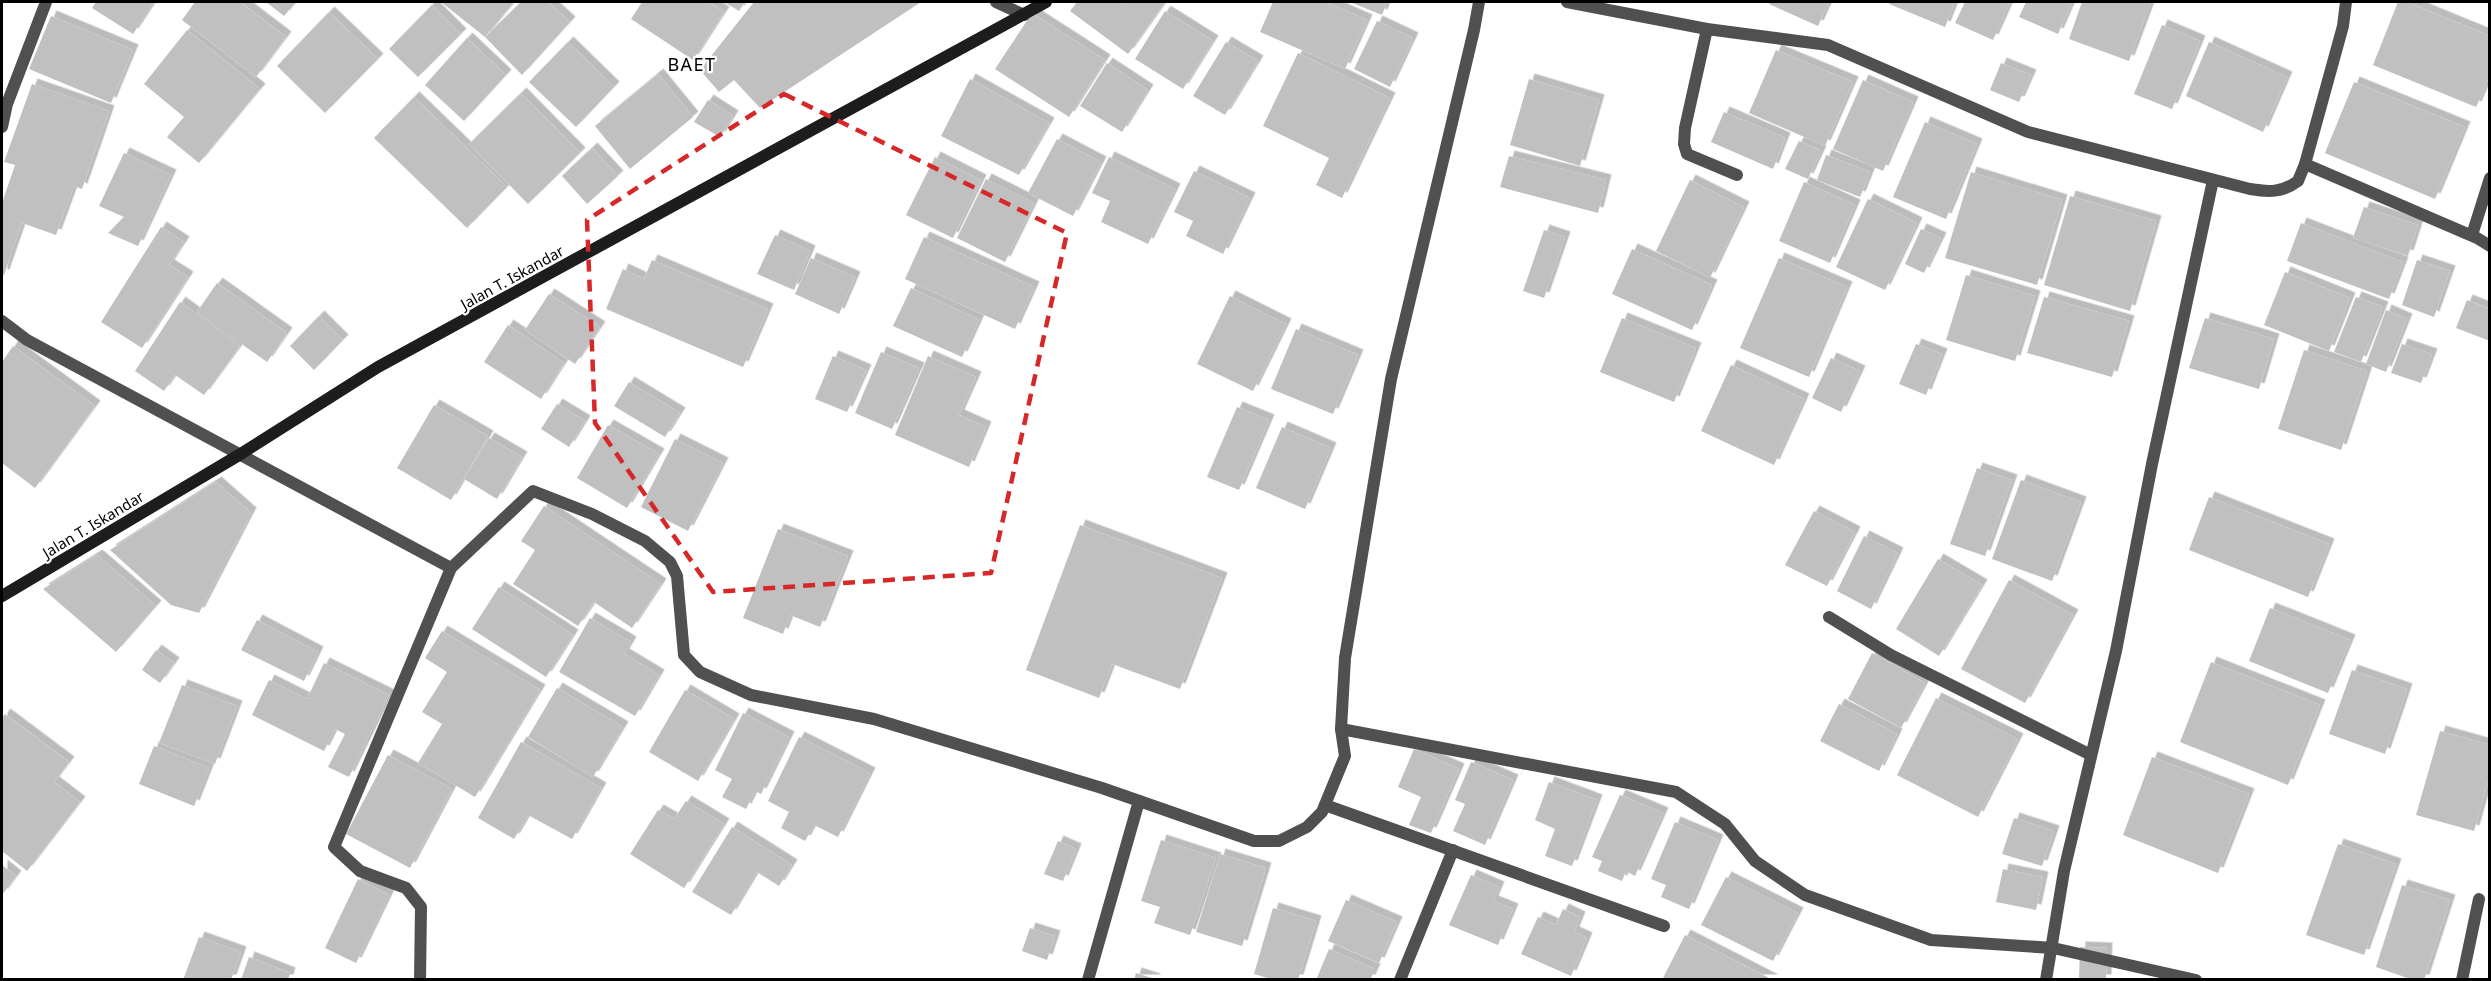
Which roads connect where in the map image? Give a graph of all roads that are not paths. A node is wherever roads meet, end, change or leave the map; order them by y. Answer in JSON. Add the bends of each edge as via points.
{"nodes":[{"id":1,"x":46,"y":2,"type":"edge"},
{"id":2,"x":996,"y":2,"type":"edge"},
{"id":3,"x":1046,"y":2,"type":"edge"},
{"id":4,"x":1479,"y":2,"type":"edge"},
{"id":5,"x":1567,"y":2,"type":"edge"},
{"id":6,"x":2346,"y":2,"type":"edge"},
{"id":7,"x":1024,"y":15,"type":"junction"},
{"id":8,"x":1707,"y":30,"type":"junction"},
{"id":9,"x":2,"y":127,"type":"edge"},
{"id":10,"x":2305,"y":164,"type":"junction"},
{"id":11,"x":1737,"y":176,"type":"dead end"},
{"id":12,"x":2490,"y":178,"type":"edge"},
{"id":13,"x":2213,"y":180,"type":"junction"},
{"id":14,"x":2472,"y":235,"type":"junction"},
{"id":15,"x":2490,"y":246,"type":"edge"},
{"id":16,"x":2,"y":321,"type":"edge"},
{"id":17,"x":239,"y":455,"type":"junction"},
{"id":18,"x":451,"y":568,"type":"junction"},
{"id":19,"x":2,"y":596,"type":"edge"},
{"id":20,"x":1828,"y":617,"type":"dead end"},
{"id":21,"x":1341,"y":729,"type":"junction"},
{"id":22,"x":2091,"y":755,"type":"junction"},
{"id":23,"x":1139,"y":801,"type":"junction"},
{"id":24,"x":1325,"y":805,"type":"junction"},
{"id":25,"x":1453,"y":850,"type":"junction"},
{"id":26,"x":2479,"y":899,"type":"dead end"},
{"id":27,"x":1664,"y":926,"type":"dead end"},
{"id":28,"x":2053,"y":948,"type":"junction"},
{"id":29,"x":420,"y":980,"type":"edge"},
{"id":30,"x":1088,"y":980,"type":"edge"},
{"id":31,"x":1400,"y":980,"type":"edge"},
{"id":32,"x":2046,"y":980,"type":"edge"},
{"id":33,"x":2196,"y":980,"type":"edge"},
{"id":34,"x":2462,"y":980,"type":"edge"}],
"edges":[{"from":1,"to":9,"type":"street"},
{"from":2,"to":7,"type":"street"},
{"from":3,"to":7,"type":"street","name":"Jalan T. Iskandar"},
{"from":4,"to":21,"type":"street","via":[[1391,379],[1345,658]]},
{"from":5,"to":8,"type":"street"},
{"from":6,"to":10,"type":"street"},
{"from":7,"to":17,"type":"street","name":"Jalan T. Iskandar","via":[[378,367]]},
{"from":8,"to":11,"type":"street","via":[[1684,144],[1687,154]]},
{"from":8,"to":13,"type":"street","via":[[1828,45],[2028,132]]},
{"from":10,"to":13,"type":"street","via":[[2298,182],[2279,191]]},
{"from":10,"to":14,"type":"street"},
{"from":12,"to":14,"type":"street"},
{"from":13,"to":22,"type":"street"},
{"from":14,"to":15,"type":"street"},
{"from":16,"to":17,"type":"street","via":[[27,340]]},
{"from":17,"to":18,"type":"street"},
{"from":17,"to":19,"type":"street","name":"Jalan T. Iskandar"},
{"from":18,"to":23,"type":"street","via":[[533,491],[592,514],[645,541],[670,562],[677,576],[684,655],[700,672],[751,695],[874,719]]},
{"from":18,"to":29,"type":"street","via":[[334,847],[360,871],[406,888],[421,907]]},
{"from":20,"to":22,"type":"street","via":[[1891,655]]},
{"from":21,"to":24,"type":"street","via":[[1345,756]]},
{"from":21,"to":28,"type":"street","via":[[1676,792],[1725,824],[1755,861],[1805,895],[1931,939]]},
{"from":22,"to":28,"type":"street","via":[[2064,872]]},
{"from":23,"to":24,"type":"street","via":[[1254,841],[1279,841],[1307,827]]},
{"from":23,"to":30,"type":"street"},
{"from":24,"to":25,"type":"street"},
{"from":25,"to":27,"type":"street"},
{"from":25,"to":31,"type":"street"},
{"from":26,"to":34,"type":"street"},
{"from":28,"to":32,"type":"street"},
{"from":28,"to":33,"type":"street"}]}
